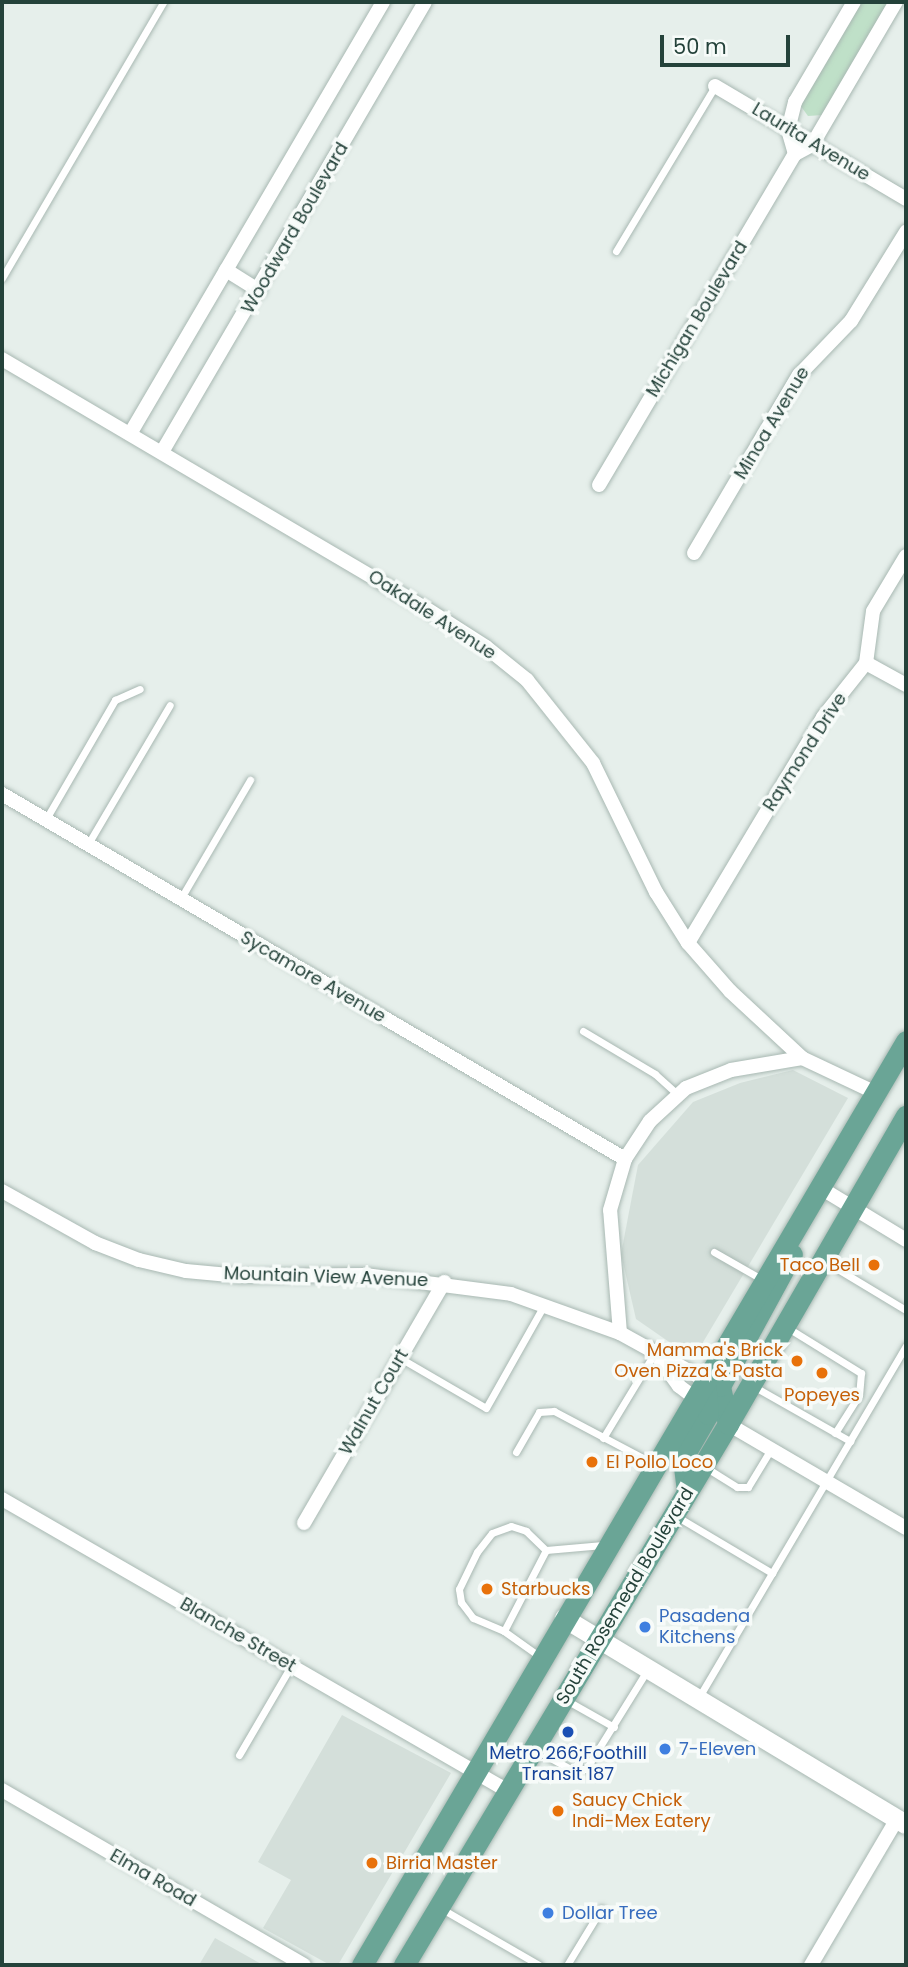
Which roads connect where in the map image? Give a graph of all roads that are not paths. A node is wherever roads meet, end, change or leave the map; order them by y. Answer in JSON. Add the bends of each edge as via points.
{"nodes":[{"id":1,"x":163,"y":2,"type":"edge"},
{"id":2,"x":383,"y":2,"type":"edge"},
{"id":3,"x":425,"y":2,"type":"edge"},
{"id":4,"x":854,"y":2,"type":"edge"},
{"id":5,"x":896,"y":2,"type":"edge"},
{"id":6,"x":715,"y":86,"type":"joint"},
{"id":7,"x":788,"y":130,"type":"junction"},
{"id":8,"x":812,"y":145,"type":"junction"},
{"id":9,"x":795,"y":154,"type":"junction"},
{"id":10,"x":906,"y":200,"type":"edge"},
{"id":11,"x":906,"y":232,"type":"edge"},
{"id":12,"x":616,"y":251,"type":"dead end"},
{"id":13,"x":226,"y":271,"type":"junction"},
{"id":14,"x":2,"y":278,"type":"edge"},
{"id":15,"x":259,"y":291,"type":"junction"},
{"id":16,"x":2,"y":359,"type":"edge"},
{"id":17,"x":131,"y":434,"type":"junction"},
{"id":18,"x":162,"y":452,"type":"junction"},
{"id":19,"x":599,"y":485,"type":"dead end"},
{"id":20,"x":694,"y":553,"type":"dead end"},
{"id":21,"x":906,"y":555,"type":"edge"},
{"id":22,"x":866,"y":663,"type":"junction"},
{"id":23,"x":906,"y":685,"type":"edge"},
{"id":24,"x":140,"y":689,"type":"dead end"},
{"id":25,"x":170,"y":705,"type":"dead end"},
{"id":26,"x":250,"y":780,"type":"dead end"},
{"id":27,"x":2,"y":794,"type":"edge"},
{"id":28,"x":45,"y":820,"type":"junction"},
{"id":29,"x":88,"y":845,"type":"junction"},
{"id":30,"x":180,"y":899,"type":"junction"},
{"id":31,"x":688,"y":943,"type":"junction"},
{"id":32,"x":583,"y":1031,"type":"dead end"},
{"id":33,"x":906,"y":1041,"type":"edge"},
{"id":34,"x":802,"y":1058,"type":"junction"},
{"id":35,"x":876,"y":1093,"type":"junction"},
{"id":36,"x":677,"y":1094,"type":"junction"},
{"id":37,"x":906,"y":1116,"type":"edge"},
{"id":38,"x":625,"y":1159,"type":"junction"},
{"id":39,"x":819,"y":1187,"type":"junction"},
{"id":40,"x":2,"y":1191,"type":"edge"},
{"id":41,"x":852,"y":1207,"type":"junction"},
{"id":42,"x":794,"y":1228,"type":"junction"},
{"id":43,"x":906,"y":1240,"type":"edge"},
{"id":44,"x":714,"y":1252,"type":"dead end"},
{"id":45,"x":822,"y":1260,"type":"junction"},
{"id":46,"x":766,"y":1276,"type":"junction"},
{"id":47,"x":444,"y":1282,"type":"junction"},
{"id":48,"x":544,"y":1304,"type":"junction"},
{"id":49,"x":906,"y":1310,"type":"edge"},
{"id":50,"x":785,"y":1326,"type":"junction"},
{"id":51,"x":620,"y":1333,"type":"junction"},
{"id":52,"x":906,"y":1345,"type":"edge"},
{"id":53,"x":655,"y":1352,"type":"junction"},
{"id":54,"x":400,"y":1358,"type":"junction"},
{"id":55,"x":751,"y":1384,"type":"junction"},
{"id":56,"x":701,"y":1389,"type":"junction"},
{"id":57,"x":728,"y":1424,"type":"junction"},
{"id":58,"x":835,"y":1433,"type":"junction"},
{"id":59,"x":603,"y":1438,"type":"junction"},
{"id":60,"x":850,"y":1441,"type":"junction"},
{"id":61,"x":771,"y":1449,"type":"junction"},
{"id":62,"x":516,"y":1452,"type":"dead end"},
{"id":63,"x":655,"y":1465,"type":"junction"},
{"id":64,"x":703,"y":1465,"type":"junction"},
{"id":65,"x":826,"y":1481,"type":"junction"},
{"id":66,"x":687,"y":1492,"type":"junction"},
{"id":67,"x":2,"y":1499,"type":"edge"},
{"id":68,"x":673,"y":1514,"type":"junction"},
{"id":69,"x":304,"y":1523,"type":"dead end"},
{"id":70,"x":906,"y":1528,"type":"edge"},
{"id":71,"x":607,"y":1545,"type":"junction"},
{"id":72,"x":546,"y":1550,"type":"junction"},
{"id":73,"x":772,"y":1573,"type":"junction"},
{"id":74,"x":564,"y":1618,"type":"junction"},
{"id":75,"x":504,"y":1631,"type":"junction"},
{"id":76,"x":598,"y":1639,"type":"junction"},
{"id":77,"x":541,"y":1658,"type":"junction"},
{"id":78,"x":291,"y":1666,"type":"junction"},
{"id":79,"x":649,"y":1669,"type":"junction"},
{"id":80,"x":563,"y":1698,"type":"junction"},
{"id":81,"x":698,"y":1698,"type":"junction"},
{"id":82,"x":614,"y":1727,"type":"junction"},
{"id":83,"x":533,"y":1748,"type":"junction"},
{"id":84,"x":239,"y":1755,"type":"dead end"},
{"id":85,"x":474,"y":1772,"type":"junction"},
{"id":86,"x":2,"y":1790,"type":"edge"},
{"id":87,"x":508,"y":1791,"type":"junction"},
{"id":88,"x":902,"y":1822,"type":"edge"},
{"id":89,"x":439,"y":1907,"type":"junction"},
{"id":90,"x":601,"y":1909,"type":"dead end"},
{"id":91,"x":410,"y":1963,"type":"edge"},
{"id":92,"x":303,"y":1965,"type":"edge"},
{"id":93,"x":362,"y":1965,"type":"edge"},
{"id":94,"x":540,"y":1965,"type":"edge"},
{"id":95,"x":567,"y":1965,"type":"edge"},
{"id":96,"x":811,"y":1965,"type":"edge"}],
"edges":[{"from":1,"to":14,"type":"lane"},
{"from":2,"to":13,"type":"street"},
{"from":3,"to":15,"type":"street","name":"Woodward Boulevard"},
{"from":4,"to":7,"type":"street","via":[[795,102]]},
{"from":5,"to":8,"type":"street"},
{"from":6,"to":7,"type":"street","name":"Laurita Avenue"},
{"from":6,"to":12,"type":"lane"},
{"from":7,"to":8,"type":"street","name":"Laurita Avenue"},
{"from":7,"to":9,"type":"street"},
{"from":8,"to":9,"type":"street"},
{"from":8,"to":10,"type":"street","name":"Laurita Avenue"},
{"from":9,"to":19,"type":"street","name":"Michigan Boulevard"},
{"from":11,"to":20,"type":"street","name":"Minoa Avenue","via":[[851,321],[799,375]]},
{"from":13,"to":15,"type":"street"},
{"from":13,"to":17,"type":"street"},
{"from":15,"to":18,"type":"street","name":"Woodward Boulevard"},
{"from":16,"to":17,"type":"street","name":"Oakdale Avenue"},
{"from":17,"to":18,"type":"street","name":"Oakdale Avenue"},
{"from":18,"to":31,"type":"street","name":"Oakdale Avenue","via":[[422,606],[527,680],[593,763],[656,892]]},
{"from":21,"to":22,"type":"street","via":[[873,611]]},
{"from":22,"to":23,"type":"street"},
{"from":22,"to":31,"type":"street","name":"Raymond Drive","via":[[823,717]]},
{"from":24,"to":28,"type":"lane","via":[[115,700]]},
{"from":25,"to":29,"type":"lane"},
{"from":26,"to":30,"type":"lane"},
{"from":27,"to":28,"type":"street","name":"Sycamore Avenue"},
{"from":28,"to":29,"type":"street","name":"Sycamore Avenue"},
{"from":29,"to":30,"type":"street","name":"Sycamore Avenue"},
{"from":30,"to":38,"type":"street","name":"Sycamore Avenue"},
{"from":31,"to":34,"type":"street","name":"Oakdale Avenue"},
{"from":32,"to":36,"type":"lane","via":[[655,1074]]},
{"from":33,"to":35,"type":"main road"},
{"from":34,"to":35,"type":"street","name":"Oakdale Avenue"},
{"from":34,"to":36,"type":"street","via":[[731,1070]]},
{"from":35,"to":39,"type":"main road"},
{"from":36,"to":38,"type":"street","via":[[650,1121]]},
{"from":37,"to":41,"type":"main road","name":"South Rosemead Boulevard"},
{"from":38,"to":51,"type":"street","via":[[610,1210]]},
{"from":39,"to":41,"type":"street"},
{"from":39,"to":42,"type":"main road"},
{"from":40,"to":47,"type":"street","name":"Mountain View Avenue","via":[[95,1243],[186,1271]]},
{"from":41,"to":43,"type":"street"},
{"from":41,"to":45,"type":"main road","name":"South Rosemead Boulevard"},
{"from":42,"to":46,"type":"main road"},
{"from":42,"to":57,"type":"main road","via":[[791,1261],[720,1386]]},
{"from":44,"to":46,"type":"lane"},
{"from":45,"to":49,"type":"lane"},
{"from":45,"to":50,"type":"main road","name":"South Rosemead Boulevard"},
{"from":46,"to":56,"type":"main road"},
{"from":47,"to":48,"type":"street","name":"Mountain View Avenue"},
{"from":47,"to":54,"type":"street","name":"Walnut Court"},
{"from":48,"to":51,"type":"street","name":"Mountain View Avenue"},
{"from":48,"to":54,"type":"lane","via":[[486,1408]]},
{"from":50,"to":55,"type":"main road","name":"South Rosemead Boulevard"},
{"from":50,"to":58,"type":"lane","via":[[861,1373],[859,1395]]},
{"from":51,"to":53,"type":"street","name":"Mountain View Avenue"},
{"from":52,"to":60,"type":"lane"},
{"from":53,"to":56,"type":"street","name":"Mountain View Avenue"},
{"from":53,"to":56,"type":"street","name":"Mountain View Avenue","via":[[679,1386]]},
{"from":53,"to":59,"type":"lane"},
{"from":54,"to":69,"type":"street","name":"Walnut Court"},
{"from":55,"to":57,"type":"main road","name":"South Rosemead Boulevard"},
{"from":55,"to":58,"type":"lane"},
{"from":56,"to":63,"type":"main road"},
{"from":56,"to":66,"type":"main road","via":[[708,1414],[683,1458]]},
{"from":57,"to":61,"type":"street"},
{"from":57,"to":64,"type":"main road","name":"South Rosemead Boulevard"},
{"from":58,"to":60,"type":"lane"},
{"from":59,"to":62,"type":"lane","via":[[554,1411],[539,1412]]},
{"from":59,"to":63,"type":"lane"},
{"from":60,"to":65,"type":"lane"},
{"from":61,"to":64,"type":"lane","via":[[748,1487],[737,1487]]},
{"from":61,"to":65,"type":"street"},
{"from":63,"to":71,"type":"main road"},
{"from":64,"to":66,"type":"main road","name":"South Rosemead Boulevard"},
{"from":65,"to":70,"type":"street"},
{"from":65,"to":73,"type":"lane"},
{"from":66,"to":68,"type":"main road","name":"South Rosemead Boulevard"},
{"from":67,"to":78,"type":"street","name":"Blanche Street"},
{"from":68,"to":73,"type":"lane"},
{"from":68,"to":76,"type":"main road","name":"South Rosemead Boulevard"},
{"from":71,"to":72,"type":"lane"},
{"from":71,"to":74,"type":"main road"},
{"from":72,"to":75,"type":"lane"},
{"from":72,"to":75,"type":"lane","via":[[526,1531],[511,1526],[492,1533],[477,1552],[459,1589],[461,1602],[473,1618]]},
{"from":73,"to":81,"type":"lane"},
{"from":74,"to":76,"type":"main road"},
{"from":74,"to":77,"type":"main road"},
{"from":75,"to":77,"type":"lane"},
{"from":76,"to":79,"type":"main road"},
{"from":76,"to":80,"type":"main road","name":"South Rosemead Boulevard"},
{"from":77,"to":85,"type":"main road"},
{"from":78,"to":84,"type":"lane"},
{"from":78,"to":85,"type":"street","name":"Blanche Street"},
{"from":79,"to":81,"type":"main road"},
{"from":79,"to":82,"type":"lane"},
{"from":80,"to":82,"type":"lane"},
{"from":80,"to":83,"type":"main road","name":"South Rosemead Boulevard"},
{"from":81,"to":88,"type":"main road"},
{"from":82,"to":83,"type":"lane","via":[[593,1761],[579,1772]]},
{"from":83,"to":87,"type":"main road","name":"South Rosemead Boulevard"},
{"from":85,"to":87,"type":"street","name":"Blanche Street"},
{"from":85,"to":93,"type":"main road"},
{"from":86,"to":92,"type":"street","name":"Elma Road"},
{"from":87,"to":89,"type":"main road","name":"South Rosemead Boulevard"},
{"from":88,"to":96,"type":"street"},
{"from":89,"to":91,"type":"main road","name":"South Rosemead Boulevard"},
{"from":89,"to":94,"type":"lane"},
{"from":90,"to":95,"type":"lane"}]}
